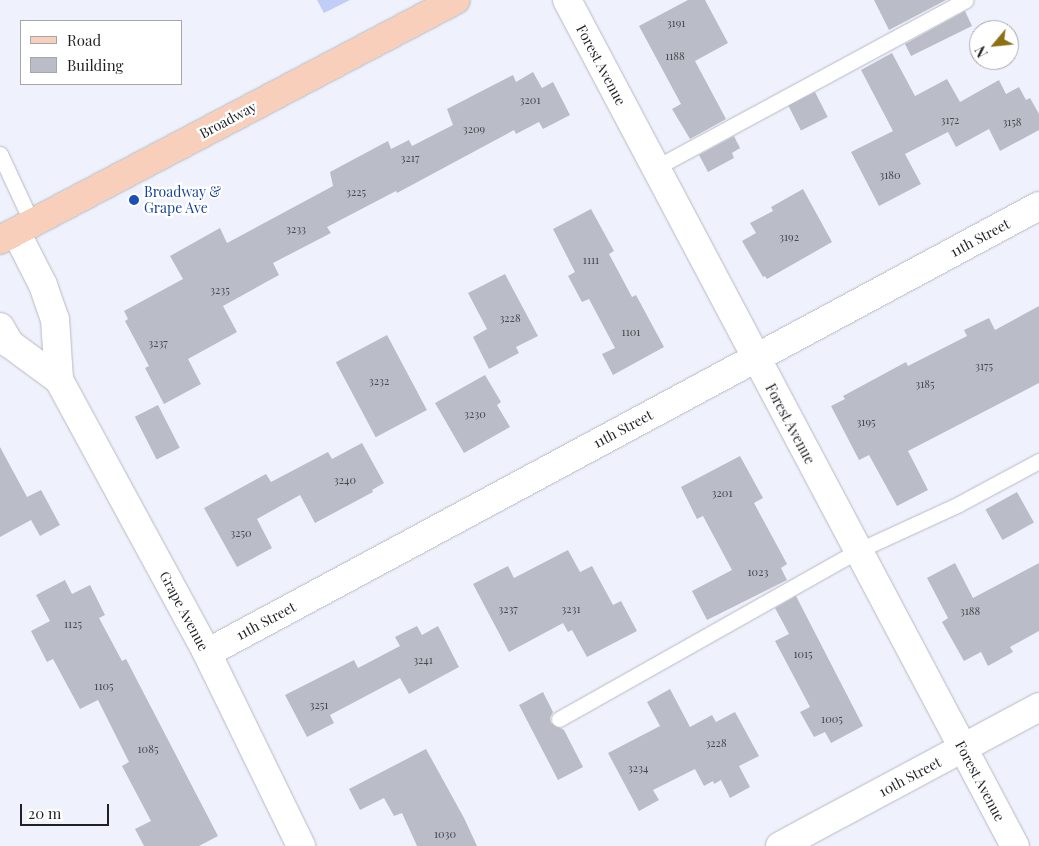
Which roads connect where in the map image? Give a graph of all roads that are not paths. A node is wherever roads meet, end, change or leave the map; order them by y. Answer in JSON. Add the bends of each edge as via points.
{"nodes":[{"id":1,"x":456,"y":0,"type":"edge"},
{"id":2,"x":567,"y":0,"type":"edge"},
{"id":3,"x":966,"y":0,"type":"edge"},
{"id":4,"x":0,"y":154,"type":"edge"},
{"id":5,"x":655,"y":168,"type":"junction"},
{"id":6,"x":1039,"y":206,"type":"edge"},
{"id":7,"x":16,"y":232,"type":"edge"},
{"id":8,"x":0,"y":327,"type":"edge"},
{"id":9,"x":755,"y":358,"type":"junction"},
{"id":10,"x":59,"y":380,"type":"junction"},
{"id":11,"x":1039,"y":461,"type":"edge"},
{"id":12,"x":857,"y":550,"type":"junction"},
{"id":13,"x":206,"y":653,"type":"junction"},
{"id":14,"x":1039,"y":707,"type":"edge"},
{"id":15,"x":559,"y":719,"type":"dead end"},
{"id":16,"x":963,"y":748,"type":"junction"},
{"id":17,"x":301,"y":846,"type":"edge"},
{"id":18,"x":780,"y":846,"type":"edge"},
{"id":19,"x":1015,"y":846,"type":"edge"}],
"edges":[{"from":1,"to":7,"type":"main road","name":"Broadway"},
{"from":2,"to":5,"type":"street","name":"Forest Avenue"},
{"from":3,"to":5,"type":"lane"},
{"from":4,"to":7,"type":"lane"},
{"from":5,"to":9,"type":"street","name":"Forest Avenue"},
{"from":6,"to":9,"type":"street","name":"11th Street"},
{"from":7,"to":10,"type":"street","name":"Grape Avenue","via":[[43,285],[55,318]]},
{"from":8,"to":10,"type":"street","name":"Grape Avenue","via":[[10,344]]},
{"from":9,"to":12,"type":"street","name":"Forest Avenue"},
{"from":9,"to":13,"type":"street","name":"11th Street"},
{"from":10,"to":13,"type":"street","name":"Grape Avenue"},
{"from":11,"to":12,"type":"lane","via":[[959,504]]},
{"from":12,"to":15,"type":"lane"},
{"from":12,"to":16,"type":"street","name":"Forest Avenue"},
{"from":13,"to":17,"type":"street","name":"Grape Avenue"},
{"from":14,"to":16,"type":"street","name":"10th Street"},
{"from":16,"to":18,"type":"street","name":"10th Street"},
{"from":16,"to":19,"type":"street","name":"Forest Avenue"}]}
